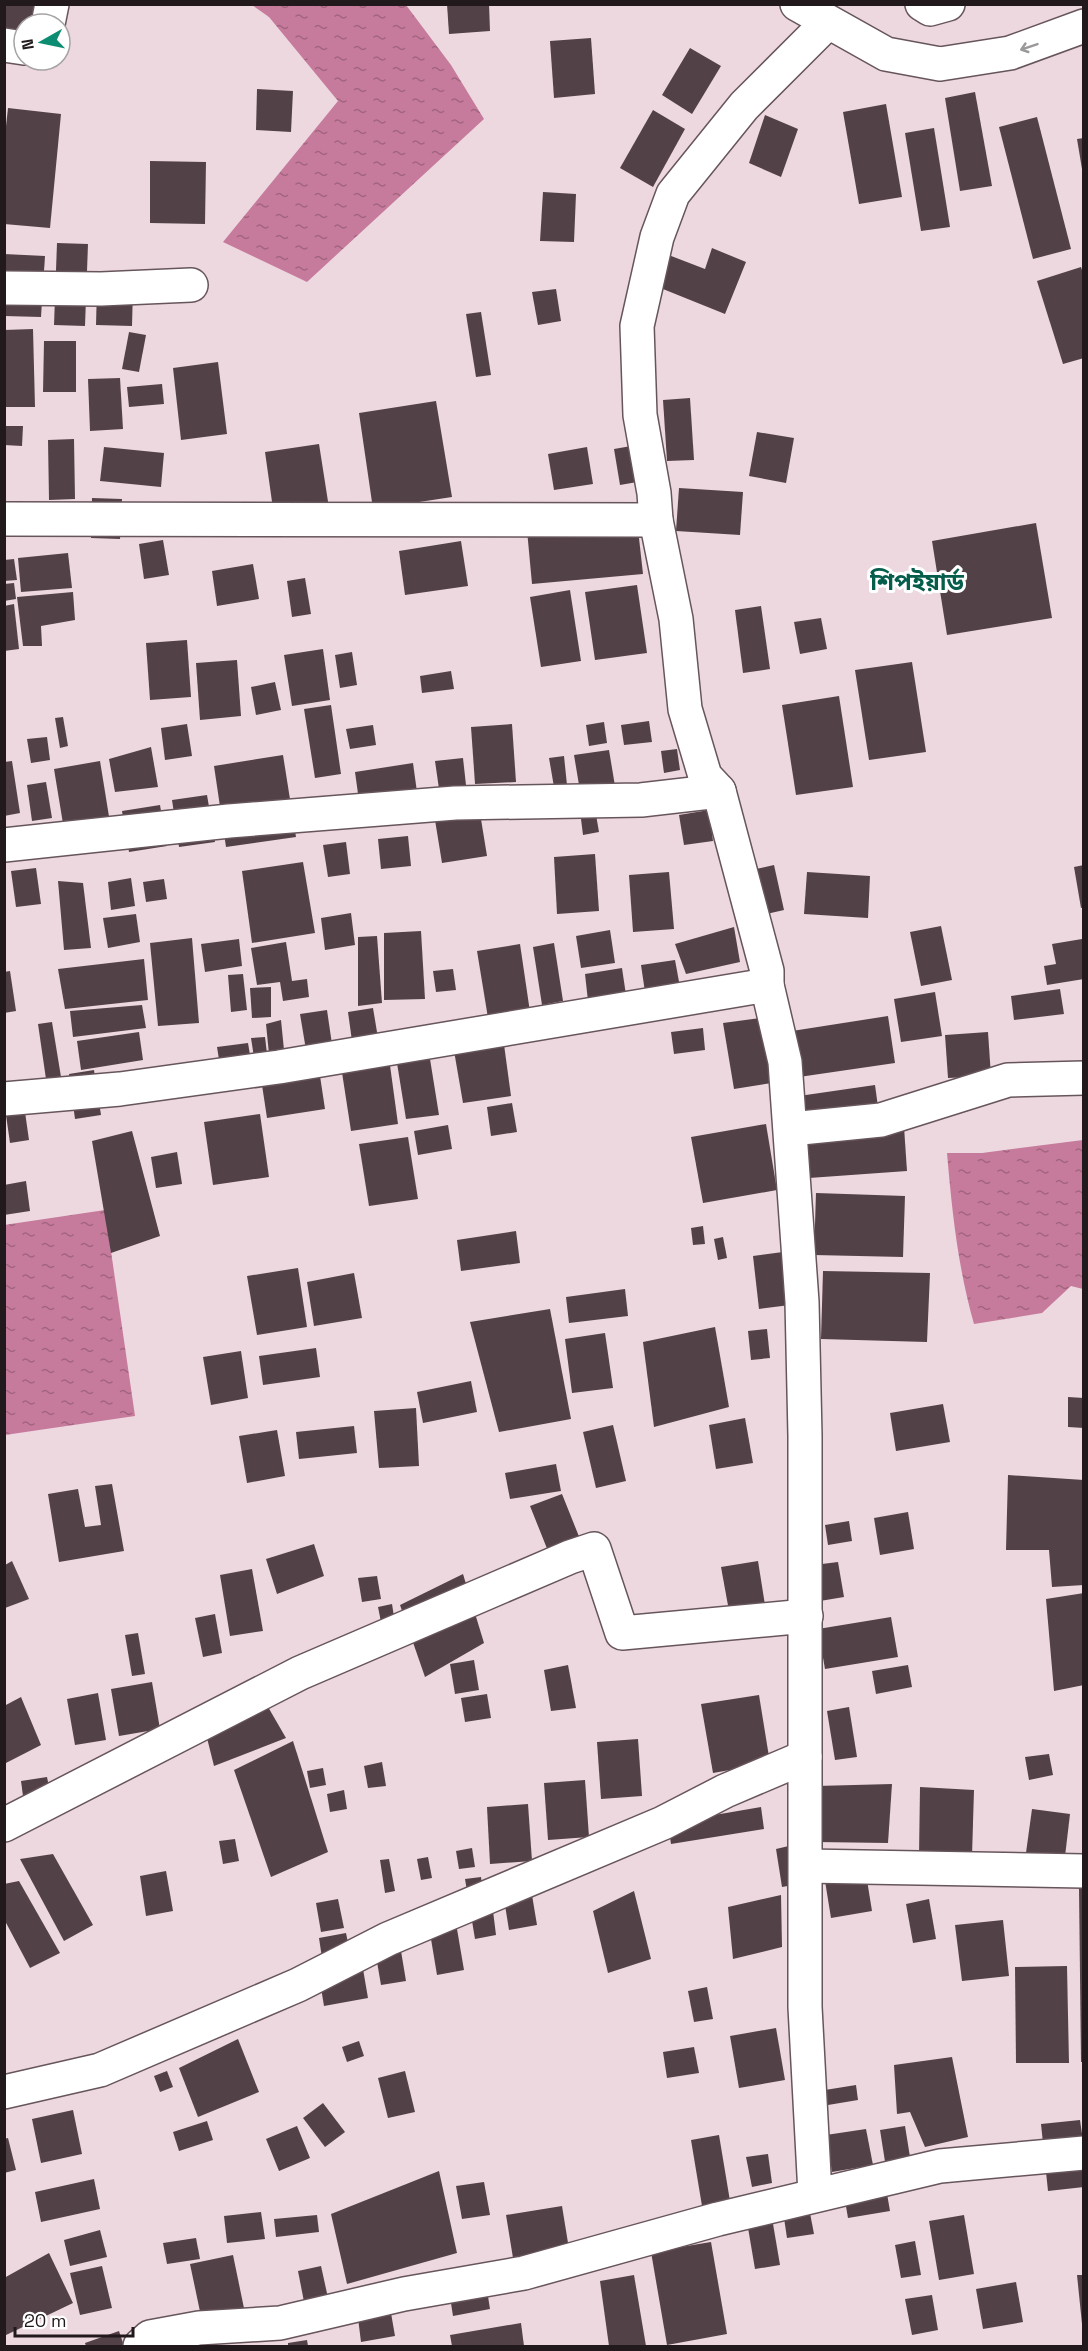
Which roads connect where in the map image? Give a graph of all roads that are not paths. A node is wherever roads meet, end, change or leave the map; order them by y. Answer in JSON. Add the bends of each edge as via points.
{"nodes":[{"id":1,"x":797,"y":4,"type":"edge"},
{"id":2,"x":826,"y":22,"type":"junction"},
{"id":3,"x":1083,"y":27,"type":"edge"},
{"id":4,"x":191,"y":285,"type":"dead end"},
{"id":5,"x":4,"y":288,"type":"edge"},
{"id":6,"x":4,"y":519,"type":"edge"},
{"id":7,"x":656,"y":520,"type":"junction"},
{"id":8,"x":719,"y":791,"type":"junction"},
{"id":9,"x":4,"y":845,"type":"edge"},
{"id":10,"x":767,"y":985,"type":"junction"},
{"id":11,"x":1083,"y":1078,"type":"edge"},
{"id":12,"x":4,"y":1099,"type":"edge"},
{"id":13,"x":791,"y":1129,"type":"junction"},
{"id":14,"x":806,"y":1616,"type":"junction"},
{"id":15,"x":805,"y":1757,"type":"junction"},
{"id":16,"x":4,"y":1825,"type":"edge"},
{"id":17,"x":806,"y":1866,"type":"junction"},
{"id":18,"x":1083,"y":1871,"type":"edge"},
{"id":19,"x":4,"y":2092,"type":"edge"},
{"id":20,"x":1083,"y":2153,"type":"edge"},
{"id":21,"x":815,"y":2194,"type":"junction"},
{"id":22,"x":140,"y":2346,"type":"edge"}],
"edges":[{"from":1,"to":2,"type":"street"},
{"from":3,"to":2,"type":"street","one_way":true,"via":[[1010,53],[940,63],[886,54]]},
{"from":2,"to":7,"type":"street","via":[[744,106],[673,194],[657,237],[637,326],[640,415]]},
{"from":4,"to":5,"type":"street"},
{"from":6,"to":7,"type":"street"},
{"from":7,"to":8,"type":"street","via":[[676,619],[685,709],[705,776]]},
{"from":8,"to":9,"type":"street","via":[[641,800],[455,803],[229,821]]},
{"from":8,"to":10,"type":"street"},
{"from":10,"to":12,"type":"street","via":[[279,1067],[120,1089]]},
{"from":10,"to":13,"type":"street","via":[[785,1062]]},
{"from":11,"to":13,"type":"street","via":[[1008,1080],[881,1120]]},
{"from":13,"to":14,"type":"street","via":[[802,1302]]},
{"from":14,"to":15,"type":"street"},
{"from":14,"to":16,"type":"street","via":[[621,1633],[594,1549],[300,1673]]},
{"from":15,"to":17,"type":"street"},
{"from":15,"to":19,"type":"street","via":[[100,2070]]},
{"from":17,"to":18,"type":"street"},
{"from":17,"to":21,"type":"street","via":[[805,2007]]},
{"from":20,"to":21,"type":"street","via":[[940,2166]]},
{"from":21,"to":22,"type":"street","via":[[524,2273],[404,2294],[280,2324],[199,2328],[150,2337]]}]}
